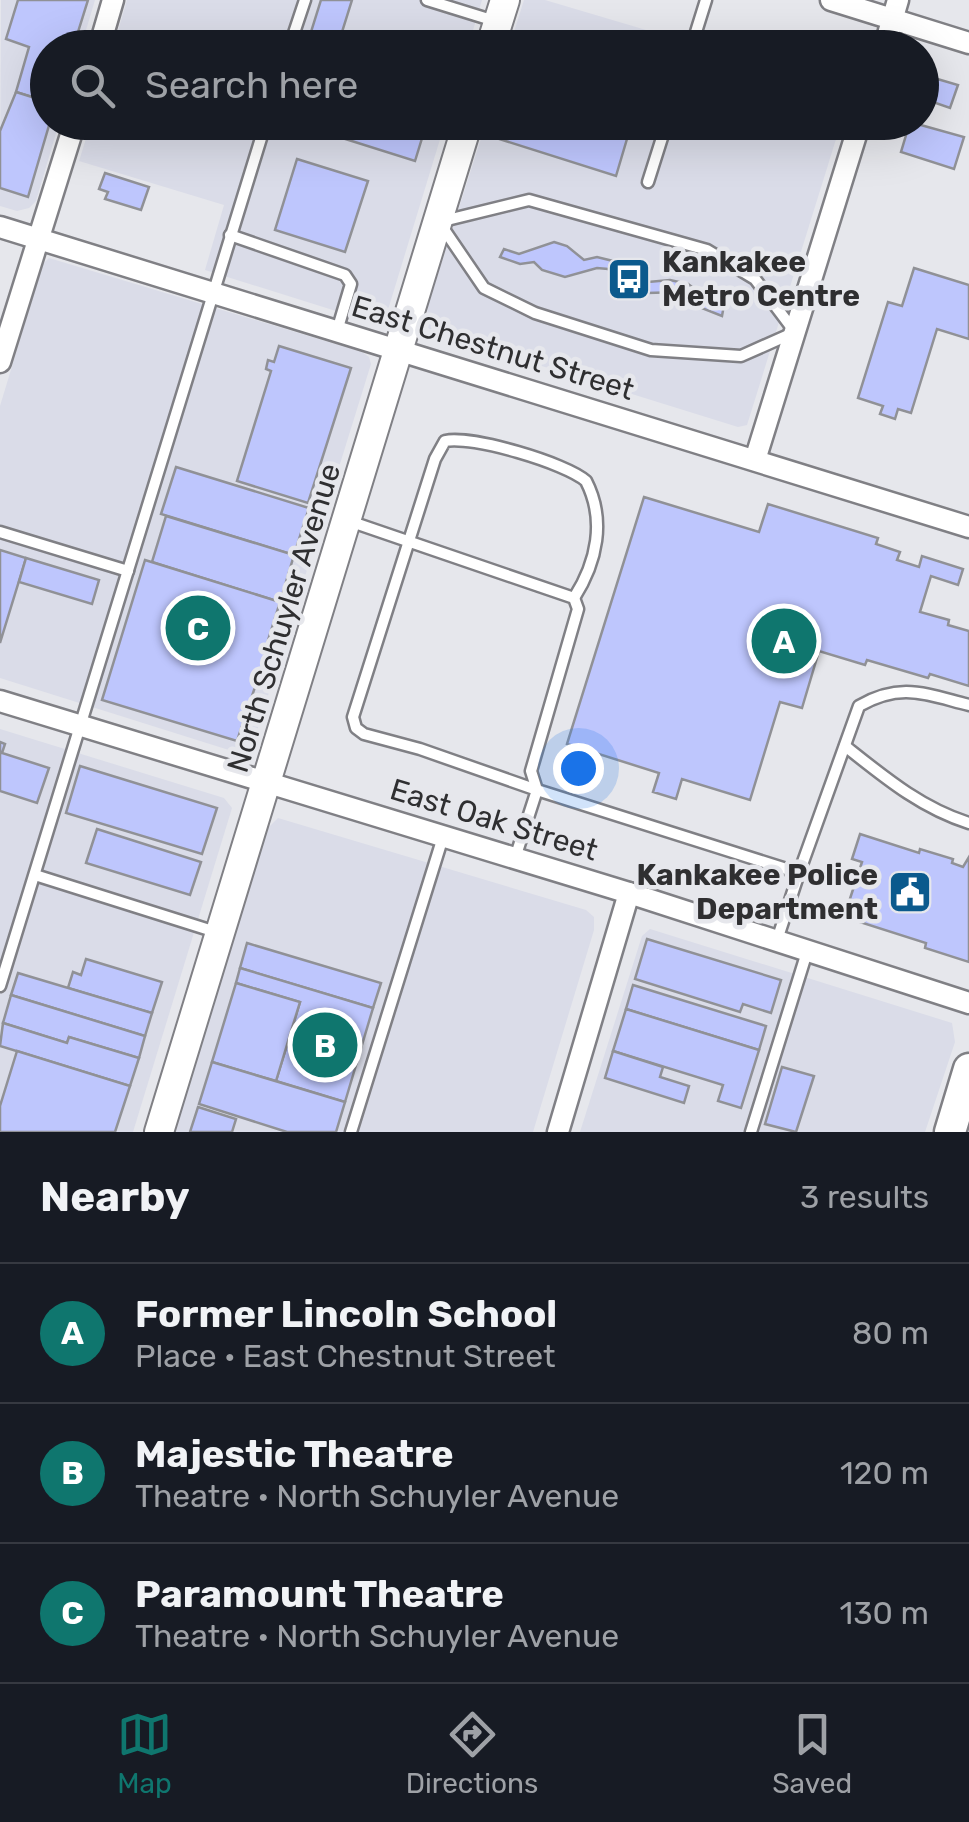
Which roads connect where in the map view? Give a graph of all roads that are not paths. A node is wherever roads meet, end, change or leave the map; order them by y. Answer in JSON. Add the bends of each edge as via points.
{"nodes":[{"id":1,"x":113,"y":0,"type":"edge"},
{"id":2,"x":304,"y":0,"type":"edge"},
{"id":3,"x":427,"y":0,"type":"edge"},
{"id":4,"x":706,"y":0,"type":"edge"},
{"id":5,"x":831,"y":0,"type":"edge"},
{"id":6,"x":896,"y":9,"type":"edge"},
{"id":7,"x":498,"y":23,"type":"edge"},
{"id":8,"x":104,"y":30,"type":"edge"},
{"id":9,"x":295,"y":30,"type":"edge"},
{"id":10,"x":696,"y":30,"type":"edge"},
{"id":11,"x":969,"y":42,"type":"edge"},
{"id":12,"x":69,"y":140,"type":"edge"},
{"id":13,"x":260,"y":140,"type":"edge"},
{"id":14,"x":463,"y":140,"type":"edge"},
{"id":15,"x":661,"y":140,"type":"edge"},
{"id":16,"x":854,"y":140,"type":"edge"},
{"id":17,"x":648,"y":182,"type":"dead end"},
{"id":18,"x":439,"y":222,"type":"junction"},
{"id":19,"x":0,"y":226,"type":"edge"},
{"id":20,"x":230,"y":235,"type":"junction"},
{"id":21,"x":39,"y":238,"type":"junction"},
{"id":22,"x":212,"y":292,"type":"junction"},
{"id":23,"x":337,"y":331,"type":"junction"},
{"id":24,"x":795,"y":332,"type":"junction"},
{"id":25,"x":401,"y":350,"type":"junction"},
{"id":26,"x":0,"y":362,"type":"edge"},
{"id":27,"x":755,"y":460,"type":"junction"},
{"id":28,"x":348,"y":521,"type":"junction"},
{"id":29,"x":969,"y":526,"type":"edge"},
{"id":30,"x":0,"y":532,"type":"edge"},
{"id":31,"x":410,"y":542,"type":"junction"},
{"id":32,"x":128,"y":571,"type":"junction"},
{"id":33,"x":574,"y":598,"type":"junction"},
{"id":34,"x":0,"y":701,"type":"edge"},
{"id":35,"x":969,"y":705,"type":"edge"},
{"id":36,"x":82,"y":725,"type":"junction"},
{"id":37,"x":845,"y":746,"type":"junction"},
{"id":38,"x":267,"y":782,"type":"junction"},
{"id":39,"x":536,"y":790,"type":"junction"},
{"id":40,"x":969,"y":823,"type":"edge"},
{"id":41,"x":444,"y":836,"type":"junction"},
{"id":42,"x":515,"y":858,"type":"junction"},
{"id":43,"x":799,"y":873,"type":"junction"},
{"id":44,"x":35,"y":875,"type":"junction"},
{"id":45,"x":629,"y":893,"type":"junction"},
{"id":46,"x":220,"y":933,"type":"junction"},
{"id":47,"x":777,"y":941,"type":"junction"},
{"id":48,"x":808,"y":951,"type":"junction"},
{"id":49,"x":0,"y":986,"type":"edge"},
{"id":50,"x":969,"y":1003,"type":"edge"},
{"id":51,"x":969,"y":1069,"type":"edge"},
{"id":52,"x":158,"y":1132,"type":"edge"},
{"id":53,"x":351,"y":1132,"type":"edge"},
{"id":54,"x":558,"y":1132,"type":"edge"},
{"id":55,"x":751,"y":1132,"type":"edge"},
{"id":56,"x":950,"y":1132,"type":"edge"}],
"edges":[{"from":1,"to":8,"type":"street"},
{"from":2,"to":9,"type":"lane"},
{"from":3,"to":7,"type":"lane"},
{"from":4,"to":10,"type":"lane"},
{"from":5,"to":6,"type":"street"},
{"from":6,"to":11,"type":"street"},
{"from":12,"to":21,"type":"street"},
{"from":13,"to":20,"type":"lane"},
{"from":14,"to":18,"type":"street","name":"North Schuyler Avenue"},
{"from":15,"to":17,"type":"lane"},
{"from":16,"to":24,"type":"street"},
{"from":18,"to":24,"type":"lane","via":[[528,200],[632,226],[707,250],[755,279]]},
{"from":18,"to":24,"type":"lane","via":[[484,288],[535,313],[650,350],[741,356]]},
{"from":18,"to":25,"type":"street","name":"North Schuyler Avenue"},
{"from":19,"to":21,"type":"street","name":"East Chestnut Street"},
{"from":20,"to":22,"type":"lane"},
{"from":20,"to":23,"type":"lane","via":[[345,276],[352,284]]},
{"from":21,"to":22,"type":"street","name":"East Chestnut Street"},
{"from":21,"to":26,"type":"street"},
{"from":22,"to":23,"type":"street","name":"East Chestnut Street"},
{"from":22,"to":32,"type":"lane"},
{"from":23,"to":25,"type":"street","name":"East Chestnut Street"},
{"from":24,"to":27,"type":"street"},
{"from":25,"to":27,"type":"street","name":"East Chestnut Street"},
{"from":25,"to":28,"type":"street","name":"North Schuyler Avenue"},
{"from":27,"to":29,"type":"street","name":"East Chestnut Street"},
{"from":28,"to":31,"type":"lane"},
{"from":28,"to":38,"type":"street","name":"North Schuyler Avenue"},
{"from":30,"to":32,"type":"lane"},
{"from":31,"to":33,"type":"lane"},
{"from":31,"to":33,"type":"lane","via":[[445,441],[467,439],[559,467],[586,481],[598,512],[592,558]]},
{"from":31,"to":39,"type":"lane","via":[[353,717],[356,728]]},
{"from":32,"to":36,"type":"lane"},
{"from":33,"to":39,"type":"lane","via":[[578,609],[531,772]]},
{"from":34,"to":36,"type":"street","name":"East Oak Street"},
{"from":35,"to":37,"type":"lane","via":[[916,692],[882,693],[859,706]]},
{"from":36,"to":38,"type":"street","name":"East Oak Street"},
{"from":36,"to":44,"type":"lane"},
{"from":37,"to":40,"type":"lane","via":[[908,795]]},
{"from":37,"to":43,"type":"lane"},
{"from":38,"to":41,"type":"street","name":"East Oak Street"},
{"from":38,"to":46,"type":"street","name":"North Schuyler Avenue"},
{"from":39,"to":42,"type":"lane"},
{"from":39,"to":43,"type":"lane"},
{"from":41,"to":42,"type":"street","name":"East Oak Street"},
{"from":41,"to":53,"type":"lane"},
{"from":42,"to":45,"type":"street","name":"East Oak Street"},
{"from":43,"to":47,"type":"lane"},
{"from":44,"to":46,"type":"lane"},
{"from":44,"to":49,"type":"lane"},
{"from":45,"to":47,"type":"street","name":"East Oak Street"},
{"from":45,"to":54,"type":"street"},
{"from":46,"to":52,"type":"street","name":"North Schuyler Avenue"},
{"from":47,"to":48,"type":"street","name":"East Oak Street"},
{"from":48,"to":50,"type":"street","name":"East Oak Street"},
{"from":48,"to":55,"type":"lane"},
{"from":51,"to":56,"type":"main road"}]}
